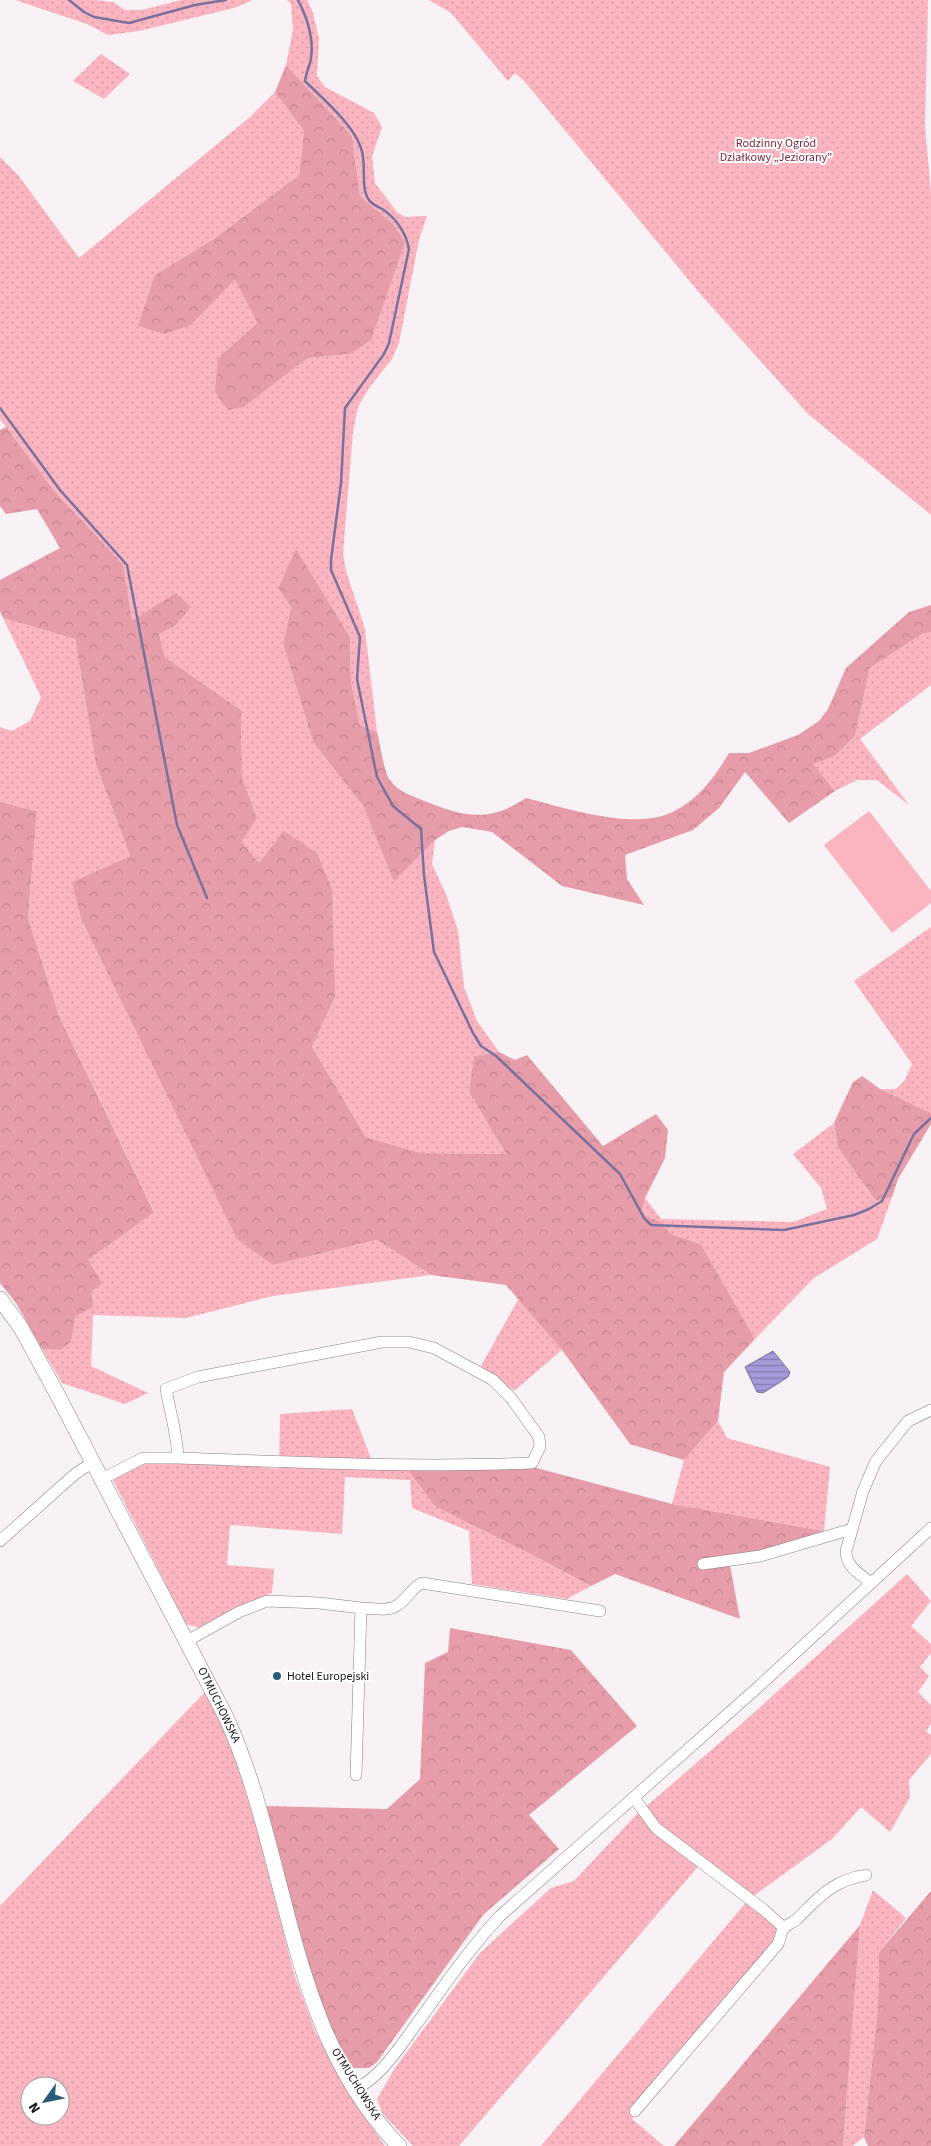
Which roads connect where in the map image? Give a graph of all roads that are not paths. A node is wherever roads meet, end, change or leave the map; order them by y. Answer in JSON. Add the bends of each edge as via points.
{"nodes":[{"id":1,"x":0,"y":1299,"type":"edge"},
{"id":2,"x":931,"y":1410,"type":"edge"},
{"id":3,"x":178,"y":1458,"type":"junction"},
{"id":4,"x":93,"y":1462,"type":"junction"},
{"id":5,"x":102,"y":1479,"type":"junction"},
{"id":6,"x":931,"y":1528,"type":"edge"},
{"id":7,"x":852,"y":1529,"type":"junction"},
{"id":8,"x":0,"y":1541,"type":"edge"},
{"id":9,"x":703,"y":1564,"type":"dead end"},
{"id":10,"x":871,"y":1584,"type":"junction"},
{"id":11,"x":361,"y":1608,"type":"junction"},
{"id":12,"x":600,"y":1611,"type":"dead end"},
{"id":13,"x":187,"y":1642,"type":"junction"},
{"id":14,"x":356,"y":1775,"type":"dead end"},
{"id":15,"x":634,"y":1798,"type":"junction"},
{"id":16,"x":866,"y":1875,"type":"dead end"},
{"id":17,"x":784,"y":1928,"type":"junction"},
{"id":18,"x":356,"y":2090,"type":"junction"},
{"id":19,"x":635,"y":2111,"type":"dead end"},
{"id":20,"x":399,"y":2146,"type":"edge"}],
"edges":[{"from":1,"to":4,"type":"main road","name":"OTMUCHOWSKA","via":[[32,1346]]},
{"from":2,"to":7,"type":"street","via":[[908,1421],[876,1462]]},
{"from":3,"to":3,"type":"street","via":[[490,1465],[532,1463],[540,1447],[539,1438],[511,1398],[493,1380],[434,1348],[409,1342],[382,1342],[198,1377],[166,1389],[177,1435]]},
{"from":3,"to":5,"type":"street","via":[[142,1458]]},
{"from":4,"to":5,"type":"main road","name":"OTMUCHOWSKA"},
{"from":4,"to":8,"type":"street","via":[[75,1474]]},
{"from":5,"to":13,"type":"main road","name":"OTMUCHOWSKA"},
{"from":6,"to":10,"type":"street"},
{"from":7,"to":9,"type":"street","via":[[760,1556]]},
{"from":7,"to":10,"type":"street","via":[[846,1560]]},
{"from":10,"to":15,"type":"street"},
{"from":11,"to":12,"type":"street","via":[[395,1607],[422,1583]]},
{"from":11,"to":13,"type":"street","via":[[267,1601],[239,1612]]},
{"from":11,"to":14,"type":"street"},
{"from":13,"to":18,"type":"main road","name":"OTMUCHOWSKA","via":[[243,1755],[308,1990],[328,2040]]},
{"from":15,"to":17,"type":"street","via":[[656,1828]]},
{"from":15,"to":18,"type":"street","via":[[500,1916],[474,1944],[396,2052],[377,2074]]},
{"from":16,"to":17,"type":"street","via":[[832,1887]]},
{"from":17,"to":19,"type":"street","via":[[778,1944]]},
{"from":18,"to":20,"type":"main road","name":"OTMUCHOWSKA"}]}
